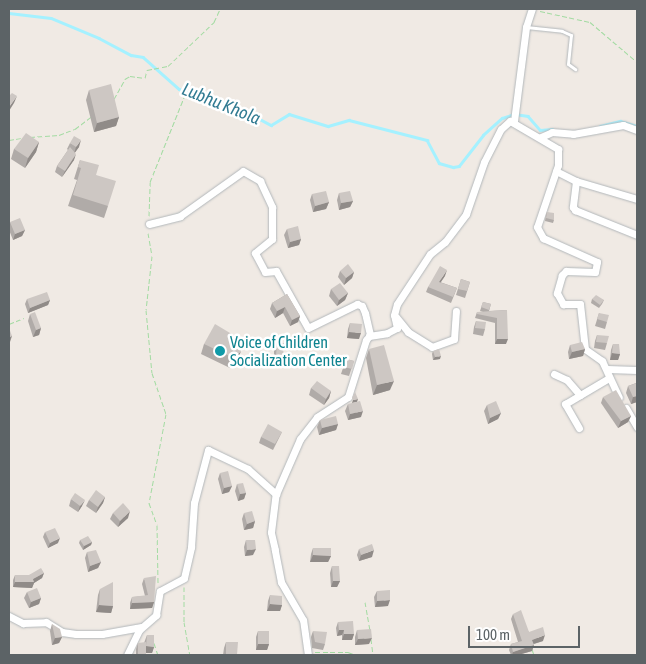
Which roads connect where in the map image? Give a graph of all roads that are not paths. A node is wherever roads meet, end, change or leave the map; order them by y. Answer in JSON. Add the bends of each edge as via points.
{"nodes":[{"id":1,"x":532,"y":9,"type":"edge"},
{"id":2,"x":526,"y":27,"type":"junction"},
{"id":3,"x":574,"y":68,"type":"dead end"},
{"id":4,"x":514,"y":116,"type":"junction"},
{"id":5,"x":637,"y":130,"type":"edge"},
{"id":6,"x":541,"y":137,"type":"junction"},
{"id":7,"x":556,"y":170,"type":"junction"},
{"id":8,"x":576,"y":181,"type":"junction"},
{"id":9,"x":637,"y":199,"type":"edge"},
{"id":10,"x":149,"y":224,"type":"road end"},
{"id":11,"x":637,"y":235,"type":"edge"},
{"id":12,"x":456,"y":311,"type":"dead end"},
{"id":13,"x":394,"y":315,"type":"junction"},
{"id":14,"x":370,"y":336,"type":"junction"},
{"id":15,"x":607,"y":369,"type":"junction"},
{"id":16,"x":637,"y":370,"type":"edge"},
{"id":17,"x":554,"y":374,"type":"dead end"},
{"id":18,"x":609,"y":378,"type":"junction"},
{"id":19,"x":580,"y":395,"type":"junction"},
{"id":20,"x":637,"y":427,"type":"edge"},
{"id":21,"x":578,"y":428,"type":"dead end"},
{"id":22,"x":276,"y":494,"type":"junction"},
{"id":23,"x":9,"y":616,"type":"edge"},
{"id":24,"x":144,"y":626,"type":"junction"},
{"id":25,"x":308,"y":654,"type":"edge"},
{"id":26,"x":127,"y":655,"type":"edge"}],
"edges":[{"from":1,"to":2,"type":"street"},
{"from":2,"to":3,"type":"lane","via":[[571,35],[568,64]]},
{"from":2,"to":4,"type":"street"},
{"from":4,"to":6,"type":"street"},
{"from":4,"to":13,"type":"street","via":[[496,137],[466,214],[445,242],[430,254],[397,304]]},
{"from":5,"to":6,"type":"street","via":[[623,125],[573,134],[552,132]]},
{"from":6,"to":7,"type":"street","via":[[558,149],[560,155]]},
{"from":7,"to":8,"type":"street"},
{"from":7,"to":15,"type":"street","via":[[538,218],[538,231],[543,238],[598,262],[595,272],[566,271],[557,293],[563,304],[580,304],[585,349],[602,361]]},
{"from":8,"to":9,"type":"street"},
{"from":8,"to":11,"type":"street","via":[[575,210]]},
{"from":10,"to":14,"type":"street","via":[[180,216],[242,171],[260,181],[272,207],[272,239],[255,253],[265,272],[276,271],[308,328],[357,304],[365,313]]},
{"from":12,"to":13,"type":"street","via":[[454,339],[432,347],[408,332]]},
{"from":13,"to":14,"type":"street","via":[[397,324],[394,331]]},
{"from":14,"to":22,"type":"street","via":[[348,397],[317,418],[300,439]]},
{"from":15,"to":16,"type":"street"},
{"from":15,"to":18,"type":"street"},
{"from":17,"to":19,"type":"street","via":[[567,380]]},
{"from":18,"to":19,"type":"street"},
{"from":18,"to":20,"type":"street"},
{"from":19,"to":21,"type":"street","via":[[565,404]]},
{"from":22,"to":24,"type":"street","via":[[248,469],[208,450],[194,503],[191,547],[184,578],[160,591],[156,615]]},
{"from":22,"to":25,"type":"street","via":[[271,532],[281,582],[303,620]]},
{"from":23,"to":24,"type":"street","via":[[23,623],[46,622],[62,632],[76,634],[102,634]]},
{"from":24,"to":26,"type":"street","via":[[128,647]]}]}
